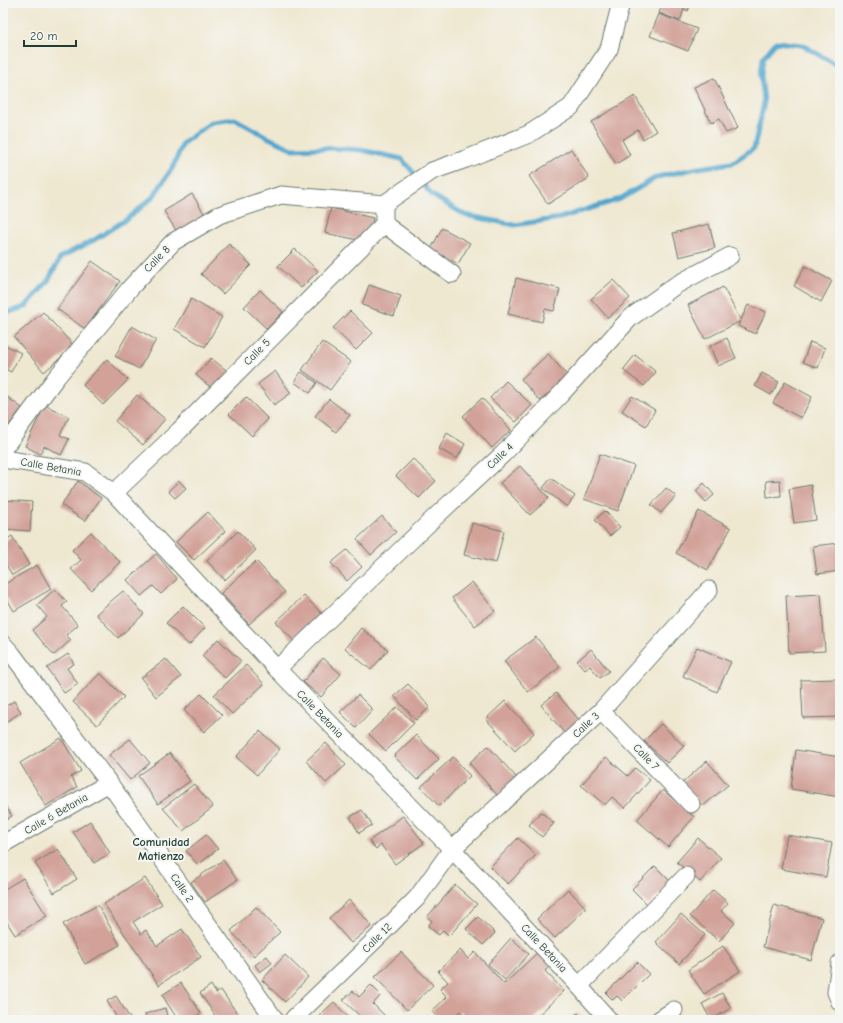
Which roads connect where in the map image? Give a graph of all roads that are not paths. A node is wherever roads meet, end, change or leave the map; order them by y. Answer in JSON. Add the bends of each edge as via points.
{"nodes":[{"id":1,"x":620,"y":3,"type":"edge"},
{"id":2,"x":384,"y":204,"type":"junction"},
{"id":3,"x":384,"y":224,"type":"junction"},
{"id":4,"x":730,"y":256,"type":"dead end"},
{"id":5,"x":452,"y":274,"type":"dead end"},
{"id":6,"x":3,"y":449,"type":"edge"},
{"id":7,"x":3,"y":459,"type":"edge"},
{"id":8,"x":114,"y":493,"type":"junction"},
{"id":9,"x":709,"y":590,"type":"dead end"},
{"id":10,"x":3,"y":644,"type":"edge"},
{"id":11,"x":277,"y":669,"type":"junction"},
{"id":12,"x":601,"y":710,"type":"junction"},
{"id":13,"x":108,"y":783,"type":"junction"},
{"id":14,"x":691,"y":804,"type":"dead end"},
{"id":15,"x":3,"y":844,"type":"edge"},
{"id":16,"x":452,"y":849,"type":"junction"},
{"id":17,"x":686,"y":876,"type":"dead end"},
{"id":18,"x":840,"y":964,"type":"edge"},
{"id":19,"x":579,"y":986,"type":"junction"},
{"id":20,"x":840,"y":1002,"type":"edge"},
{"id":21,"x":674,"y":1010,"type":"dead end"},
{"id":22,"x":275,"y":1020,"type":"edge"},
{"id":23,"x":293,"y":1020,"type":"edge"},
{"id":24,"x":609,"y":1020,"type":"edge"},
{"id":25,"x":659,"y":1020,"type":"edge"}],
"edges":[{"from":1,"to":2,"type":"street","via":[[609,49],[571,108],[529,134],[429,173]]},
{"from":2,"to":3,"type":"street"},
{"from":2,"to":6,"type":"street","name":"Calle 8","via":[[281,195],[219,216],[173,242],[131,287],[55,379]]},
{"from":3,"to":5,"type":"street"},
{"from":3,"to":8,"type":"street","name":"Calle 5"},
{"from":4,"to":11,"type":"street","name":"Calle 4","via":[[676,285],[630,318],[503,454]]},
{"from":7,"to":8,"type":"street","name":"Calle Betania","via":[[85,472]]},
{"from":8,"to":11,"type":"street","name":"Calle Betania"},
{"from":9,"to":12,"type":"street","name":"Calle 3"},
{"from":10,"to":13,"type":"street","name":"Calle 2"},
{"from":11,"to":16,"type":"street","name":"Calle Betania"},
{"from":12,"to":14,"type":"street","name":"Calle 7"},
{"from":12,"to":16,"type":"street","name":"Calle 3"},
{"from":13,"to":15,"type":"street","name":"Calle 6 Betania"},
{"from":13,"to":22,"type":"street","name":"Calle 2"},
{"from":16,"to":19,"type":"street","name":"Calle Betania"},
{"from":16,"to":23,"type":"street","name":"Calle 12","via":[[417,898]]},
{"from":17,"to":19,"type":"street"},
{"from":18,"to":20,"type":"street","via":[[836,992]]},
{"from":19,"to":24,"type":"street","name":"Calle Betania"},
{"from":21,"to":25,"type":"street"}]}
